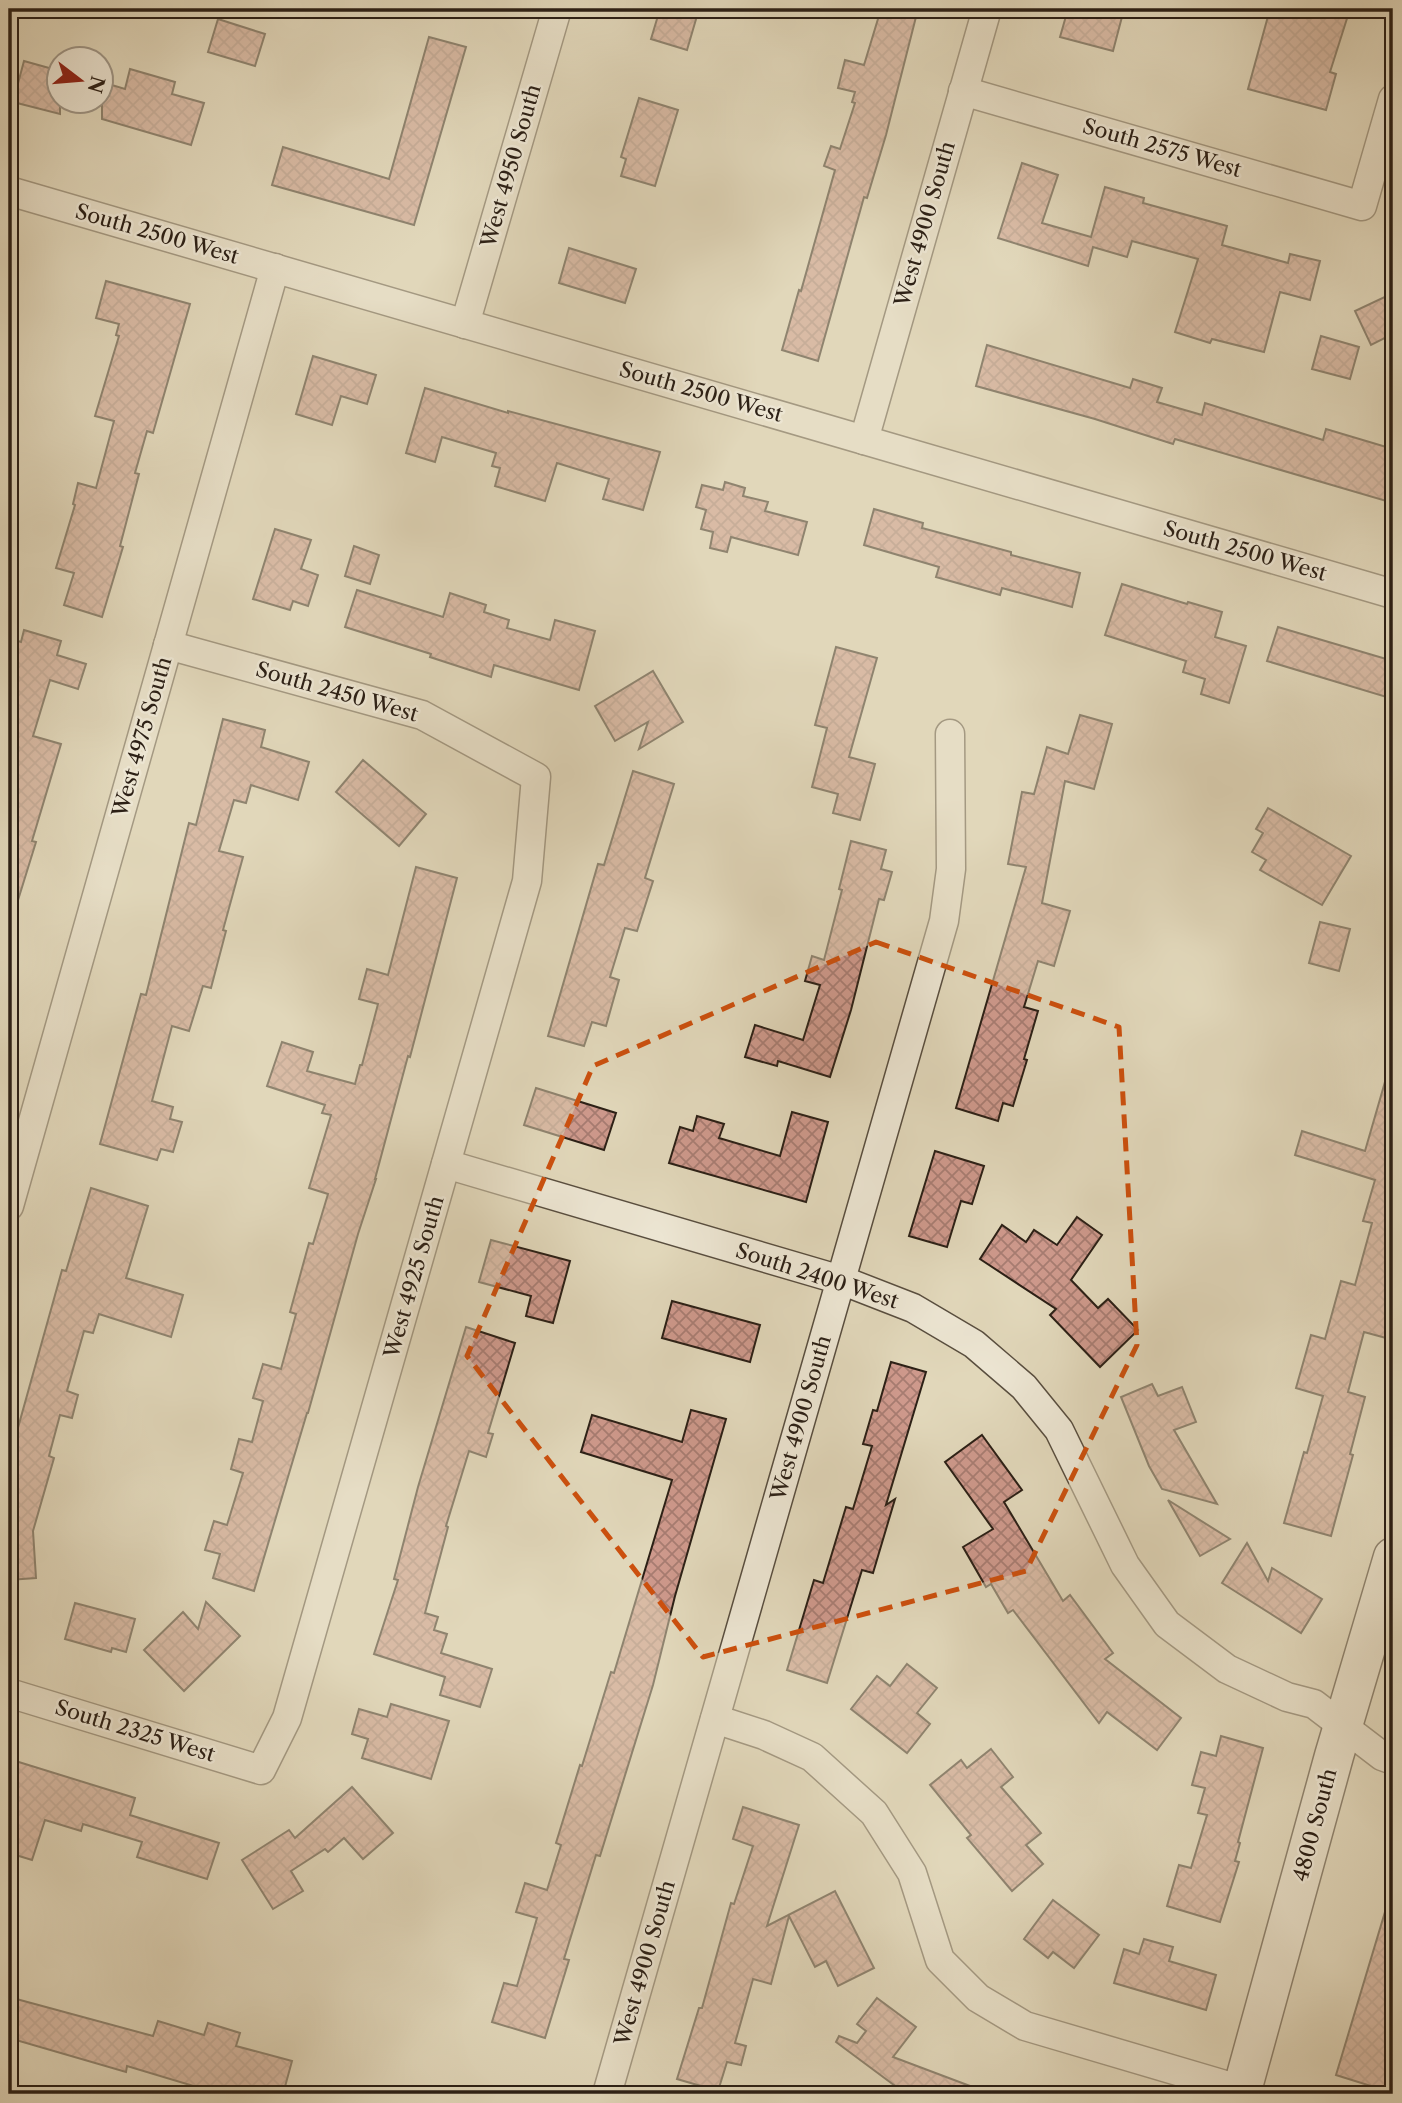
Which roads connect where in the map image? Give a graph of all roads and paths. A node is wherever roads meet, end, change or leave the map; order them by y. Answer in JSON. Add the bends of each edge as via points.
{"nodes":[{"id":1,"x":557,"y":9,"type":"edge"},
{"id":2,"x":987,"y":9,"type":"edge"},
{"id":3,"x":963,"y":91,"type":"junction"},
{"id":4,"x":1393,"y":99,"type":"edge"},
{"id":5,"x":9,"y":191,"type":"edge"},
{"id":6,"x":275,"y":268,"type":"junction"},
{"id":7,"x":465,"y":324,"type":"junction"},
{"id":8,"x":864,"y":440,"type":"junction"},
{"id":9,"x":1393,"y":594,"type":"edge"},
{"id":10,"x":168,"y":645,"type":"junction"},
{"id":11,"x":950,"y":734,"type":"dead end"},
{"id":12,"x":536,"y":777,"type":"joint"},
{"id":13,"x":446,"y":1164,"type":"junction"},
{"id":14,"x":9,"y":1206,"type":"edge"},
{"id":15,"x":841,"y":1280,"type":"junction"},
{"id":16,"x":1393,"y":1557,"type":"edge"},
{"id":17,"x":9,"y":1693,"type":"edge"},
{"id":18,"x":715,"y":1719,"type":"junction"},
{"id":19,"x":1344,"y":1729,"type":"junction"},
{"id":20,"x":1393,"y":1760,"type":"edge"},
{"id":21,"x":261,"y":1770,"type":"joint"},
{"id":22,"x":1241,"y":2092,"type":"edge"},
{"id":23,"x":607,"y":2094,"type":"edge"}],
"edges":[{"from":1,"to":7,"type":"street","name":"West 4950 South"},
{"from":2,"to":3,"type":"street","name":"West 4900 South"},
{"from":3,"to":4,"type":"street","name":"South 2575 West","via":[[1362,206]]},
{"from":3,"to":8,"type":"street","name":"West 4900 South"},
{"from":5,"to":6,"type":"street","name":"South 2500 West"},
{"from":6,"to":7,"type":"street","name":"South 2500 West"},
{"from":6,"to":10,"type":"street","name":"West 4975 South"},
{"from":7,"to":8,"type":"street","name":"South 2500 West"},
{"from":8,"to":9,"type":"street","name":"South 2500 West"},
{"from":10,"to":12,"type":"street","name":"South 2450 West","via":[[422,715]]},
{"from":10,"to":14,"type":"street","name":"West 4975 South"},
{"from":11,"to":15,"type":"street","name":"West 4900 South","via":[[951,869],[944,921]]},
{"from":12,"to":13,"type":"street","name":"West 4925 South","via":[[527,881]]},
{"from":13,"to":15,"type":"street","name":"South 2400 West"},
{"from":13,"to":21,"type":"street","name":"West 4925 South","via":[[287,1718]]},
{"from":15,"to":18,"type":"street","name":"West 4900 South"},
{"from":15,"to":19,"type":"street","name":"South 2400 West","via":[[913,1308],[974,1344],[1024,1387],[1059,1430],[1125,1565],[1167,1624],[1227,1669],[1287,1697],[1314,1704]]},
{"from":16,"to":19,"type":"main road","name":"4800 South"},
{"from":17,"to":21,"type":"street","name":"South 2325 West"},
{"from":18,"to":22,"type":"street","via":[[812,1757],[874,1813],[912,1873],[940,1960],[978,1998],[1025,2026]]},
{"from":18,"to":23,"type":"street","name":"West 4900 South"},
{"from":19,"to":20,"type":"street","name":"South 2400 West"},
{"from":19,"to":22,"type":"main road","name":"4800 South"}]}
